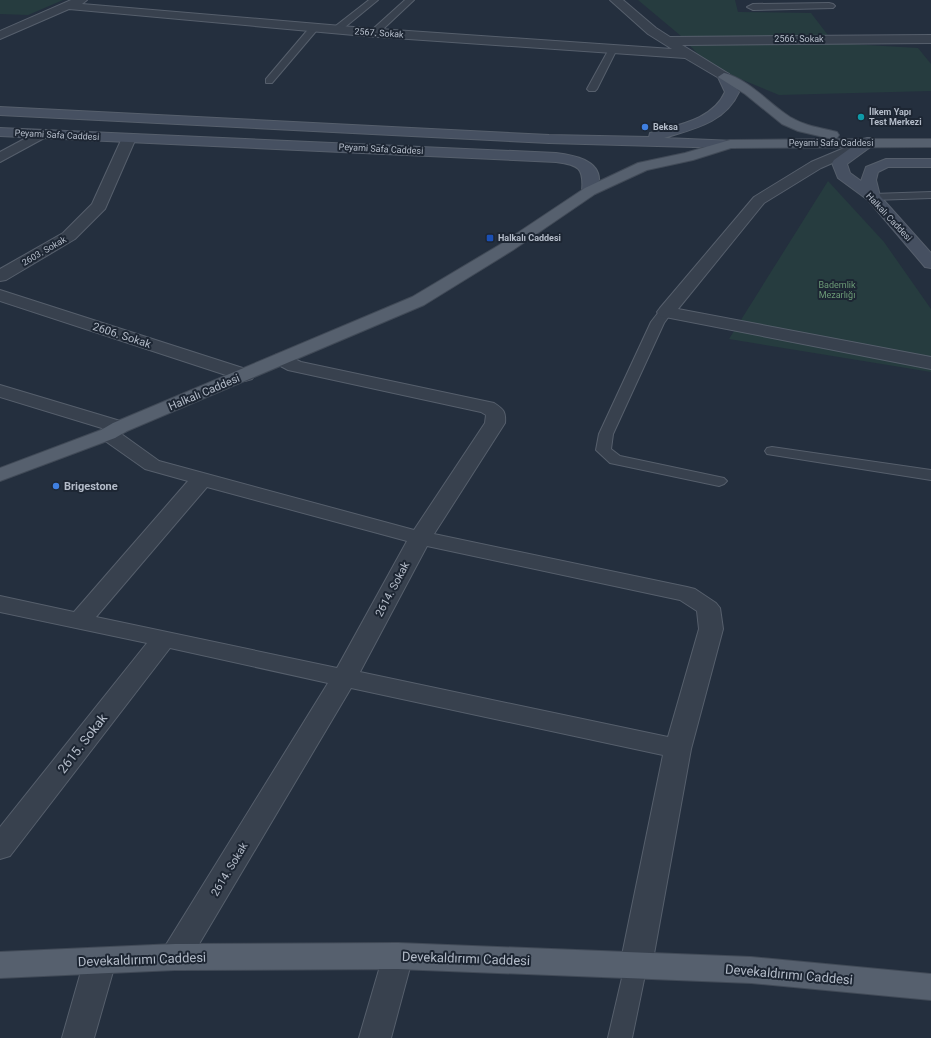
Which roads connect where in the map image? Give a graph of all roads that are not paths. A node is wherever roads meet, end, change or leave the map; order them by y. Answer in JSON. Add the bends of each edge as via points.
{"nodes":[{"id":1,"x":81,"y":0,"type":"edge"},
{"id":2,"x":410,"y":0,"type":"edge"},
{"id":3,"x":616,"y":0,"type":"edge"},
{"id":4,"x":378,"y":3,"type":"edge"},
{"id":5,"x":828,"y":3,"type":"edge"},
{"id":6,"x":69,"y":6,"type":"junction"},
{"id":7,"x":403,"y":6,"type":"junction"},
{"id":8,"x":753,"y":7,"type":"dead end"},
{"id":9,"x":7,"y":18,"type":"dead end"},
{"id":10,"x":36,"y":18,"type":"junction"},
{"id":11,"x":314,"y":28,"type":"junction"},
{"id":12,"x":336,"y":30,"type":"junction"},
{"id":13,"x":377,"y":30,"type":"dead end"},
{"id":14,"x":0,"y":35,"type":"edge"},
{"id":15,"x":843,"y":39,"type":"junction"},
{"id":16,"x":931,"y":39,"type":"edge"},
{"id":17,"x":668,"y":41,"type":"junction"},
{"id":18,"x":613,"y":49,"type":"junction"},
{"id":19,"x":688,"y":54,"type":"junction"},
{"id":20,"x":724,"y":77,"type":"junction"},
{"id":21,"x":269,"y":81,"type":"dead end"},
{"id":22,"x":592,"y":89,"type":"dead end"},
{"id":23,"x":0,"y":111,"type":"edge"},
{"id":24,"x":0,"y":132,"type":"edge"},
{"id":25,"x":41,"y":134,"type":"junction"},
{"id":26,"x":129,"y":138,"type":"junction"},
{"id":27,"x":636,"y":140,"type":"junction"},
{"id":28,"x":868,"y":142,"type":"junction"},
{"id":29,"x":931,"y":143,"type":"edge"},
{"id":30,"x":730,"y":144,"type":"junction"},
{"id":31,"x":0,"y":158,"type":"edge"},
{"id":32,"x":931,"y":162,"type":"edge"},
{"id":33,"x":590,"y":191,"type":"junction"},
{"id":34,"x":931,"y":195,"type":"edge"},
{"id":35,"x":873,"y":197,"type":"junction"},
{"id":36,"x":928,"y":256,"type":"edge"},
{"id":37,"x":0,"y":276,"type":"edge"},
{"id":38,"x":0,"y":295,"type":"edge"},
{"id":39,"x":666,"y":312,"type":"junction"},
{"id":40,"x":282,"y":359,"type":"junction"},
{"id":41,"x":931,"y":363,"type":"edge"},
{"id":42,"x":245,"y":375,"type":"junction"},
{"id":43,"x":0,"y":391,"type":"edge"},
{"id":44,"x":114,"y":430,"type":"junction"},
{"id":45,"x":772,"y":451,"type":"dead end"},
{"id":46,"x":0,"y":475,"type":"edge"},
{"id":47,"x":931,"y":475,"type":"edge"},
{"id":48,"x":202,"y":479,"type":"junction"},
{"id":49,"x":720,"y":481,"type":"dead end"},
{"id":50,"x":420,"y":538,"type":"junction"},
{"id":51,"x":0,"y":604,"type":"edge"},
{"id":52,"x":79,"y":621,"type":"junction"},
{"id":53,"x":164,"y":639,"type":"junction"},
{"id":54,"x":344,"y":678,"type":"junction"},
{"id":55,"x":678,"y":749,"type":"junction"},
{"id":56,"x":0,"y":848,"type":"edge"},
{"id":57,"x":398,"y":956,"type":"junction"},
{"id":58,"x":175,"y":957,"type":"junction"},
{"id":59,"x":100,"y":961,"type":"junction"},
{"id":60,"x":0,"y":964,"type":"edge"},
{"id":61,"x":636,"y":965,"type":"junction"},
{"id":62,"x":931,"y":987,"type":"edge"},
{"id":63,"x":78,"y":1038,"type":"edge"},
{"id":64,"x":375,"y":1038,"type":"edge"},
{"id":65,"x":620,"y":1038,"type":"edge"}],
"edges":[{"from":1,"to":6,"type":"street"},
{"from":2,"to":7,"type":"lane"},
{"from":3,"to":17,"type":"street"},
{"from":4,"to":7,"type":"lane"},
{"from":4,"to":12,"type":"lane"},
{"from":5,"to":8,"type":"street"},
{"from":5,"to":15,"type":"street"},
{"from":6,"to":10,"type":"street"},
{"from":6,"to":11,"type":"street","name":"2567. Sokak"},
{"from":7,"to":13,"type":"lane"},
{"from":9,"to":10,"type":"street"},
{"from":10,"to":14,"type":"street"},
{"from":11,"to":12,"type":"street","name":"2567. Sokak"},
{"from":11,"to":21,"type":"lane"},
{"from":12,"to":18,"type":"street","name":"2567. Sokak"},
{"from":15,"to":16,"type":"street","name":"2566. Sokak"},
{"from":15,"to":17,"type":"street","name":"2566. Sokak"},
{"from":17,"to":19,"type":"street"},
{"from":18,"to":19,"type":"street","name":"2567. Sokak"},
{"from":18,"to":22,"type":"lane"},
{"from":19,"to":20,"type":"street"},
{"from":20,"to":27,"type":"main road","via":[[732,92],[730,101],[723,109],[703,121]]},
{"from":20,"to":28,"type":"main road","via":[[747,88],[798,126]]},
{"from":23,"to":27,"type":"main road","name":"Peyami Safa Caddesi","via":[[550,139]]},
{"from":24,"to":25,"type":"main road","name":"Peyami Safa Caddesi"},
{"from":25,"to":26,"type":"main road","name":"Peyami Safa Caddesi"},
{"from":25,"to":31,"type":"street"},
{"from":26,"to":33,"type":"main road","name":"Peyami Safa Caddesi","via":[[566,158],[586,168],[591,176]]},
{"from":26,"to":37,"type":"street","name":"2603. Sokak","via":[[99,206],[70,236]]},
{"from":27,"to":30,"type":"main road","name":"Peyami Safa Caddesi"},
{"from":28,"to":29,"type":"main road","name":"Peyami Safa Caddesi"},
{"from":28,"to":30,"type":"main road","name":"Peyami Safa Caddesi"},
{"from":28,"to":35,"type":"main road","name":"Halkalı Caddesi","via":[[839,163],[843,175]]},
{"from":28,"to":39,"type":"street","via":[[816,165],[759,200]]},
{"from":30,"to":33,"type":"main road","name":"Peyami Safa Caddesi","via":[[688,157],[643,166]]},
{"from":32,"to":35,"type":"main road","via":[[886,163],[871,170],[868,180]]},
{"from":33,"to":40,"type":"main road","name":"Halkalı Caddesi","via":[[507,247],[418,301]]},
{"from":34,"to":35,"type":"lane"},
{"from":35,"to":36,"type":"main road","name":"Halkalı Caddesi"},
{"from":38,"to":42,"type":"street","name":"2606. Sokak"},
{"from":39,"to":41,"type":"street"},
{"from":39,"to":49,"type":"lane","via":[[658,322],[606,434],[603,450],[615,460]]},
{"from":40,"to":42,"type":"main road","name":"Halkalı Caddesi"},
{"from":40,"to":50,"type":"street","name":"2614. Sokak","via":[[295,366],[488,407],[496,413],[495,422]]},
{"from":42,"to":44,"type":"main road","name":"Halkalı Caddesi"},
{"from":43,"to":44,"type":"street"},
{"from":44,"to":46,"type":"main road","name":"Halkalı Caddesi"},
{"from":44,"to":48,"type":"street","via":[[152,465]]},
{"from":45,"to":47,"type":"lane"},
{"from":48,"to":50,"type":"street"},
{"from":48,"to":52,"type":"street"},
{"from":50,"to":54,"type":"street","name":"2614. Sokak"},
{"from":50,"to":55,"type":"street","via":[[687,594],[708,608],[711,629]]},
{"from":51,"to":52,"type":"street"},
{"from":52,"to":53,"type":"street"},
{"from":53,"to":54,"type":"street"},
{"from":53,"to":56,"type":"street","name":"2615. Sokak"},
{"from":54,"to":55,"type":"street"},
{"from":54,"to":58,"type":"street","name":"2614. Sokak"},
{"from":55,"to":61,"type":"street"},
{"from":57,"to":58,"type":"main road","name":"Devekaldırımı Caddesi"},
{"from":57,"to":61,"type":"main road","name":"Devekaldırımı Caddesi"},
{"from":57,"to":64,"type":"street"},
{"from":58,"to":59,"type":"main road","name":"Devekaldırımı Caddesi"},
{"from":59,"to":60,"type":"main road","name":"Devekaldırımı Caddesi"},
{"from":59,"to":63,"type":"street"},
{"from":61,"to":62,"type":"main road","name":"Devekaldırımı Caddesi","via":[[751,970]]},
{"from":61,"to":65,"type":"lane"}]}
